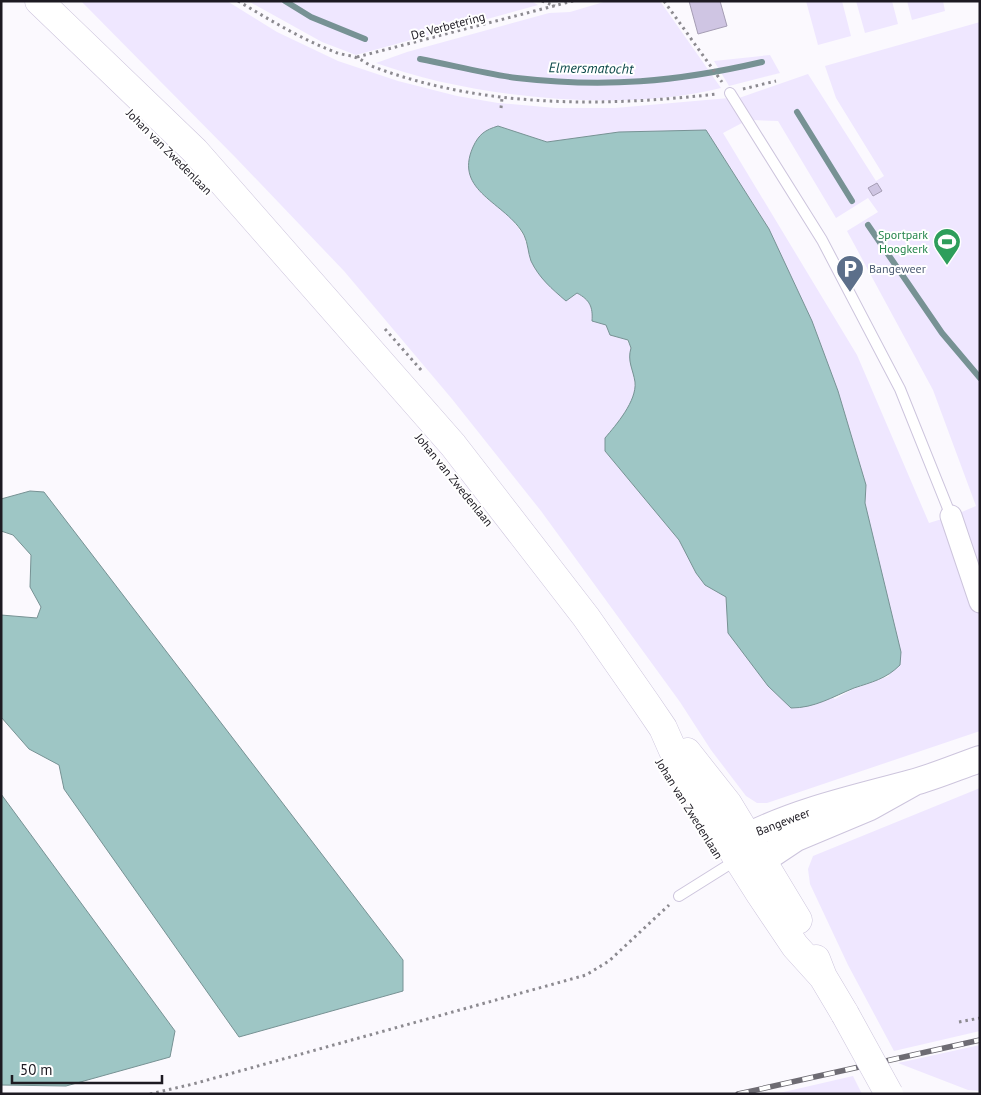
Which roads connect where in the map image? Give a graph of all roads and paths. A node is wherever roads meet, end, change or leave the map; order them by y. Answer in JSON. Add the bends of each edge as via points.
{"nodes":[{"id":1,"x":39,"y":1,"type":"edge"},
{"id":2,"x":238,"y":1,"type":"edge"},
{"id":3,"x":542,"y":1,"type":"edge"},
{"id":4,"x":574,"y":1,"type":"edge"},
{"id":5,"x":664,"y":1,"type":"edge"},
{"id":6,"x":556,"y":6,"type":"junction"},
{"id":7,"x":356,"y":57,"type":"junction"},
{"id":8,"x":720,"y":78,"type":"dead end"},
{"id":9,"x":776,"y":81,"type":"dead end"},
{"id":10,"x":730,"y":93,"type":"junction"},
{"id":11,"x":502,"y":98,"type":"junction"},
{"id":12,"x":501,"y":108,"type":"dead end"},
{"id":13,"x":951,"y":516,"type":"joint"},
{"id":14,"x":980,"y":602,"type":"edge"},
{"id":15,"x":980,"y":759,"type":"edge"},
{"id":16,"x":750,"y":851,"type":"junction"},
{"id":17,"x":679,"y":896,"type":"joint"},
{"id":18,"x":980,"y":1018,"type":"edge"},
{"id":19,"x":959,"y":1022,"type":"dead end"},
{"id":20,"x":150,"y":1094,"type":"edge"},
{"id":21,"x":889,"y":1094,"type":"edge"}],
"edges":[{"from":1,"to":16,"type":"main road","name":"Johan van Zwedenlaan","via":[[195,151],[453,445],[586,617],[663,728],[682,771]]},
{"from":2,"to":7,"type":"path","via":[[305,39],[337,53]]},
{"from":3,"to":6,"type":"path"},
{"from":4,"to":6,"type":"path","name":"De Verbetering"},
{"from":5,"to":8,"type":"path"},
{"from":6,"to":7,"type":"path","name":"De Verbetering"},
{"from":7,"to":11,"type":"path","via":[[372,67],[422,82]]},
{"from":9,"to":10,"type":"path"},
{"from":10,"to":11,"type":"path","via":[[616,103]]},
{"from":10,"to":13,"type":"lane","via":[[822,240],[900,389]]},
{"from":11,"to":12,"type":"path"},
{"from":13,"to":14,"type":"street"},
{"from":15,"to":16,"type":"street","name":"Bangeweer","via":[[913,783],[870,807],[796,838]]},
{"from":16,"to":17,"type":"lane"},
{"from":16,"to":21,"type":"main road","name":"Johan van Zwedenlaan","bridge":true,"via":[[795,946],[823,977]]},
{"from":17,"to":20,"type":"path","via":[[609,961],[586,975]]},
{"from":18,"to":19,"type":"path"}]}
